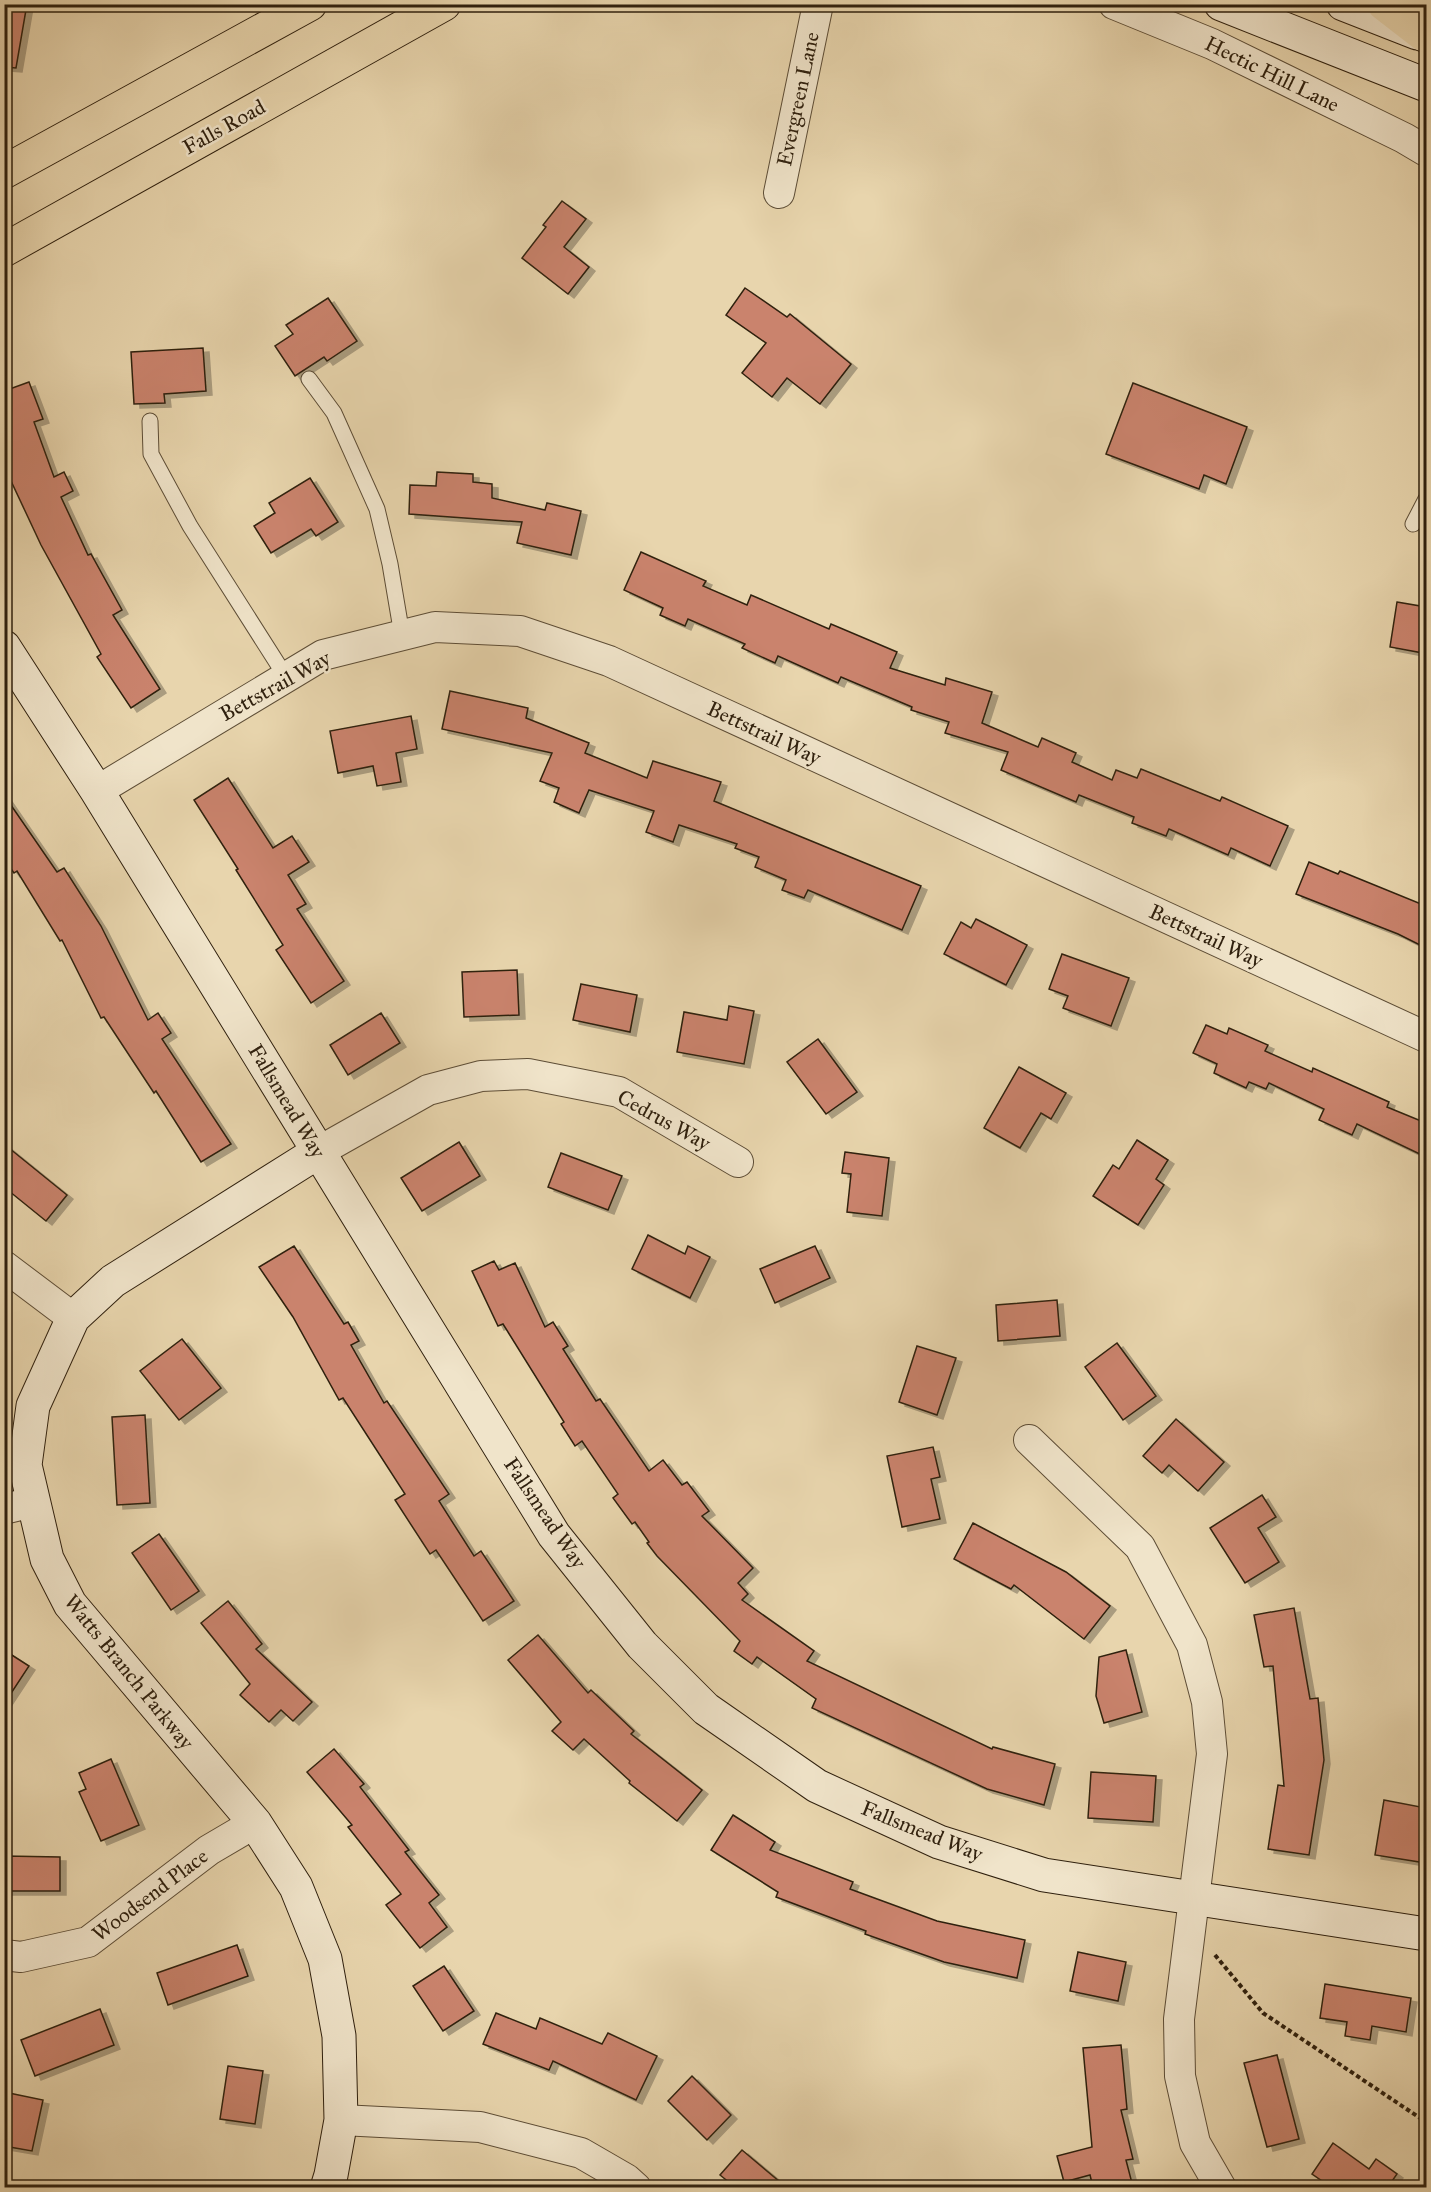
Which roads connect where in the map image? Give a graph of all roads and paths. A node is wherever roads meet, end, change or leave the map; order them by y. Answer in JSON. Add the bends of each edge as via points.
{"nodes":[{"id":1,"x":310,"y":4,"type":"edge"},
{"id":2,"x":444,"y":4,"type":"edge"},
{"id":3,"x":818,"y":4,"type":"edge"},
{"id":4,"x":1114,"y":4,"type":"edge"},
{"id":5,"x":1221,"y":4,"type":"edge"},
{"id":6,"x":1343,"y":4,"type":"edge"},
{"id":7,"x":1384,"y":4,"type":"edge"},
{"id":8,"x":1425,"y":36,"type":"edge"},
{"id":9,"x":1426,"y":85,"type":"edge"},
{"id":10,"x":1426,"y":151,"type":"edge"},
{"id":11,"x":4,"y":172,"type":"edge"},
{"id":12,"x":778,"y":193,"type":"dead end"},
{"id":13,"x":4,"y":250,"type":"edge"},
{"id":14,"x":309,"y":379,"type":"dead end"},
{"id":15,"x":150,"y":422,"type":"dead end"},
{"id":16,"x":1426,"y":499,"type":"edge"},
{"id":17,"x":1413,"y":524,"type":"dead end"},
{"id":18,"x":402,"y":635,"type":"junction"},
{"id":19,"x":4,"y":647,"type":"edge"},
{"id":20,"x":286,"y":677,"type":"junction"},
{"id":21,"x":97,"y":791,"type":"junction"},
{"id":22,"x":1426,"y":1037,"type":"edge"},
{"id":23,"x":318,"y":1152,"type":"junction"},
{"id":24,"x":738,"y":1162,"type":"dead end"},
{"id":25,"x":4,"y":1266,"type":"edge"},
{"id":26,"x":74,"y":1318,"type":"junction"},
{"id":27,"x":1029,"y":1440,"type":"dead end"},
{"id":28,"x":19,"y":1505,"type":"edge"},
{"id":29,"x":255,"y":1823,"type":"junction"},
{"id":30,"x":1194,"y":1900,"type":"junction"},
{"id":31,"x":1426,"y":1934,"type":"edge"},
{"id":32,"x":1212,"y":1951,"type":"dead end"},
{"id":33,"x":4,"y":1955,"type":"edge"},
{"id":34,"x":341,"y":2120,"type":"junction"},
{"id":35,"x":1426,"y":2122,"type":"edge"},
{"id":36,"x":327,"y":2187,"type":"edge"},
{"id":37,"x":636,"y":2187,"type":"edge"},
{"id":38,"x":1221,"y":2187,"type":"edge"}],
"edges":[{"from":1,"to":11,"type":"main road"},
{"from":2,"to":13,"type":"main road","name":"Falls Road"},
{"from":3,"to":12,"type":"street","name":"Evergreen Lane"},
{"from":4,"to":10,"type":"street","name":"Hectic Hill Lane","via":[[1212,44]]},
{"from":5,"to":9,"type":"street"},
{"from":6,"to":8,"type":"street"},
{"from":7,"to":8,"type":"main road"},
{"from":14,"to":18,"type":"lane","via":[[334,413],[377,509]]},
{"from":15,"to":20,"type":"lane","via":[[152,454],[190,526]]},
{"from":16,"to":17,"type":"lane"},
{"from":18,"to":20,"type":"street","name":"Bettstrail Way","via":[[323,655]]},
{"from":18,"to":22,"type":"street","name":"Bettstrail Way","via":[[435,627],[520,631],[609,661]]},
{"from":19,"to":21,"type":"street","name":"Fallsmead Way"},
{"from":20,"to":21,"type":"street","name":"Bettstrail Way"},
{"from":21,"to":23,"type":"street","name":"Fallsmead Way"},
{"from":23,"to":24,"type":"street","name":"Cedrus Way","via":[[428,1090],[481,1076],[528,1074],[619,1092]]},
{"from":23,"to":26,"type":"street","name":"Watts Branch Parkway","via":[[113,1281]]},
{"from":23,"to":30,"type":"street","name":"Fallsmead Way","via":[[554,1535],[642,1645],[706,1709],[817,1786],[939,1842],[1044,1875]]},
{"from":25,"to":26,"type":"street"},
{"from":26,"to":28,"type":"street","name":"Watts Branch Parkway","via":[[33,1406]]},
{"from":27,"to":30,"type":"street","via":[[1140,1547],[1192,1645],[1207,1702],[1212,1754]]},
{"from":28,"to":29,"type":"street","name":"Watts Branch Parkway","via":[[70,1604]]},
{"from":29,"to":33,"type":"street","name":"Woodsend Place","via":[[209,1850],[87,1942],[21,1957]]},
{"from":29,"to":34,"type":"street","name":"Watts Branch Parkway","via":[[296,1887],[325,1959],[339,2036]]},
{"from":30,"to":31,"type":"street","name":"Fallsmead Way"},
{"from":30,"to":38,"type":"street","via":[[1179,2019],[1180,2076],[1196,2143]]},
{"from":32,"to":35,"type":"path","via":[[1263,2013]]},
{"from":34,"to":36,"type":"street","name":"Watts Branch Parkway"},
{"from":34,"to":37,"type":"street","via":[[480,2127],[581,2153]]}]}
